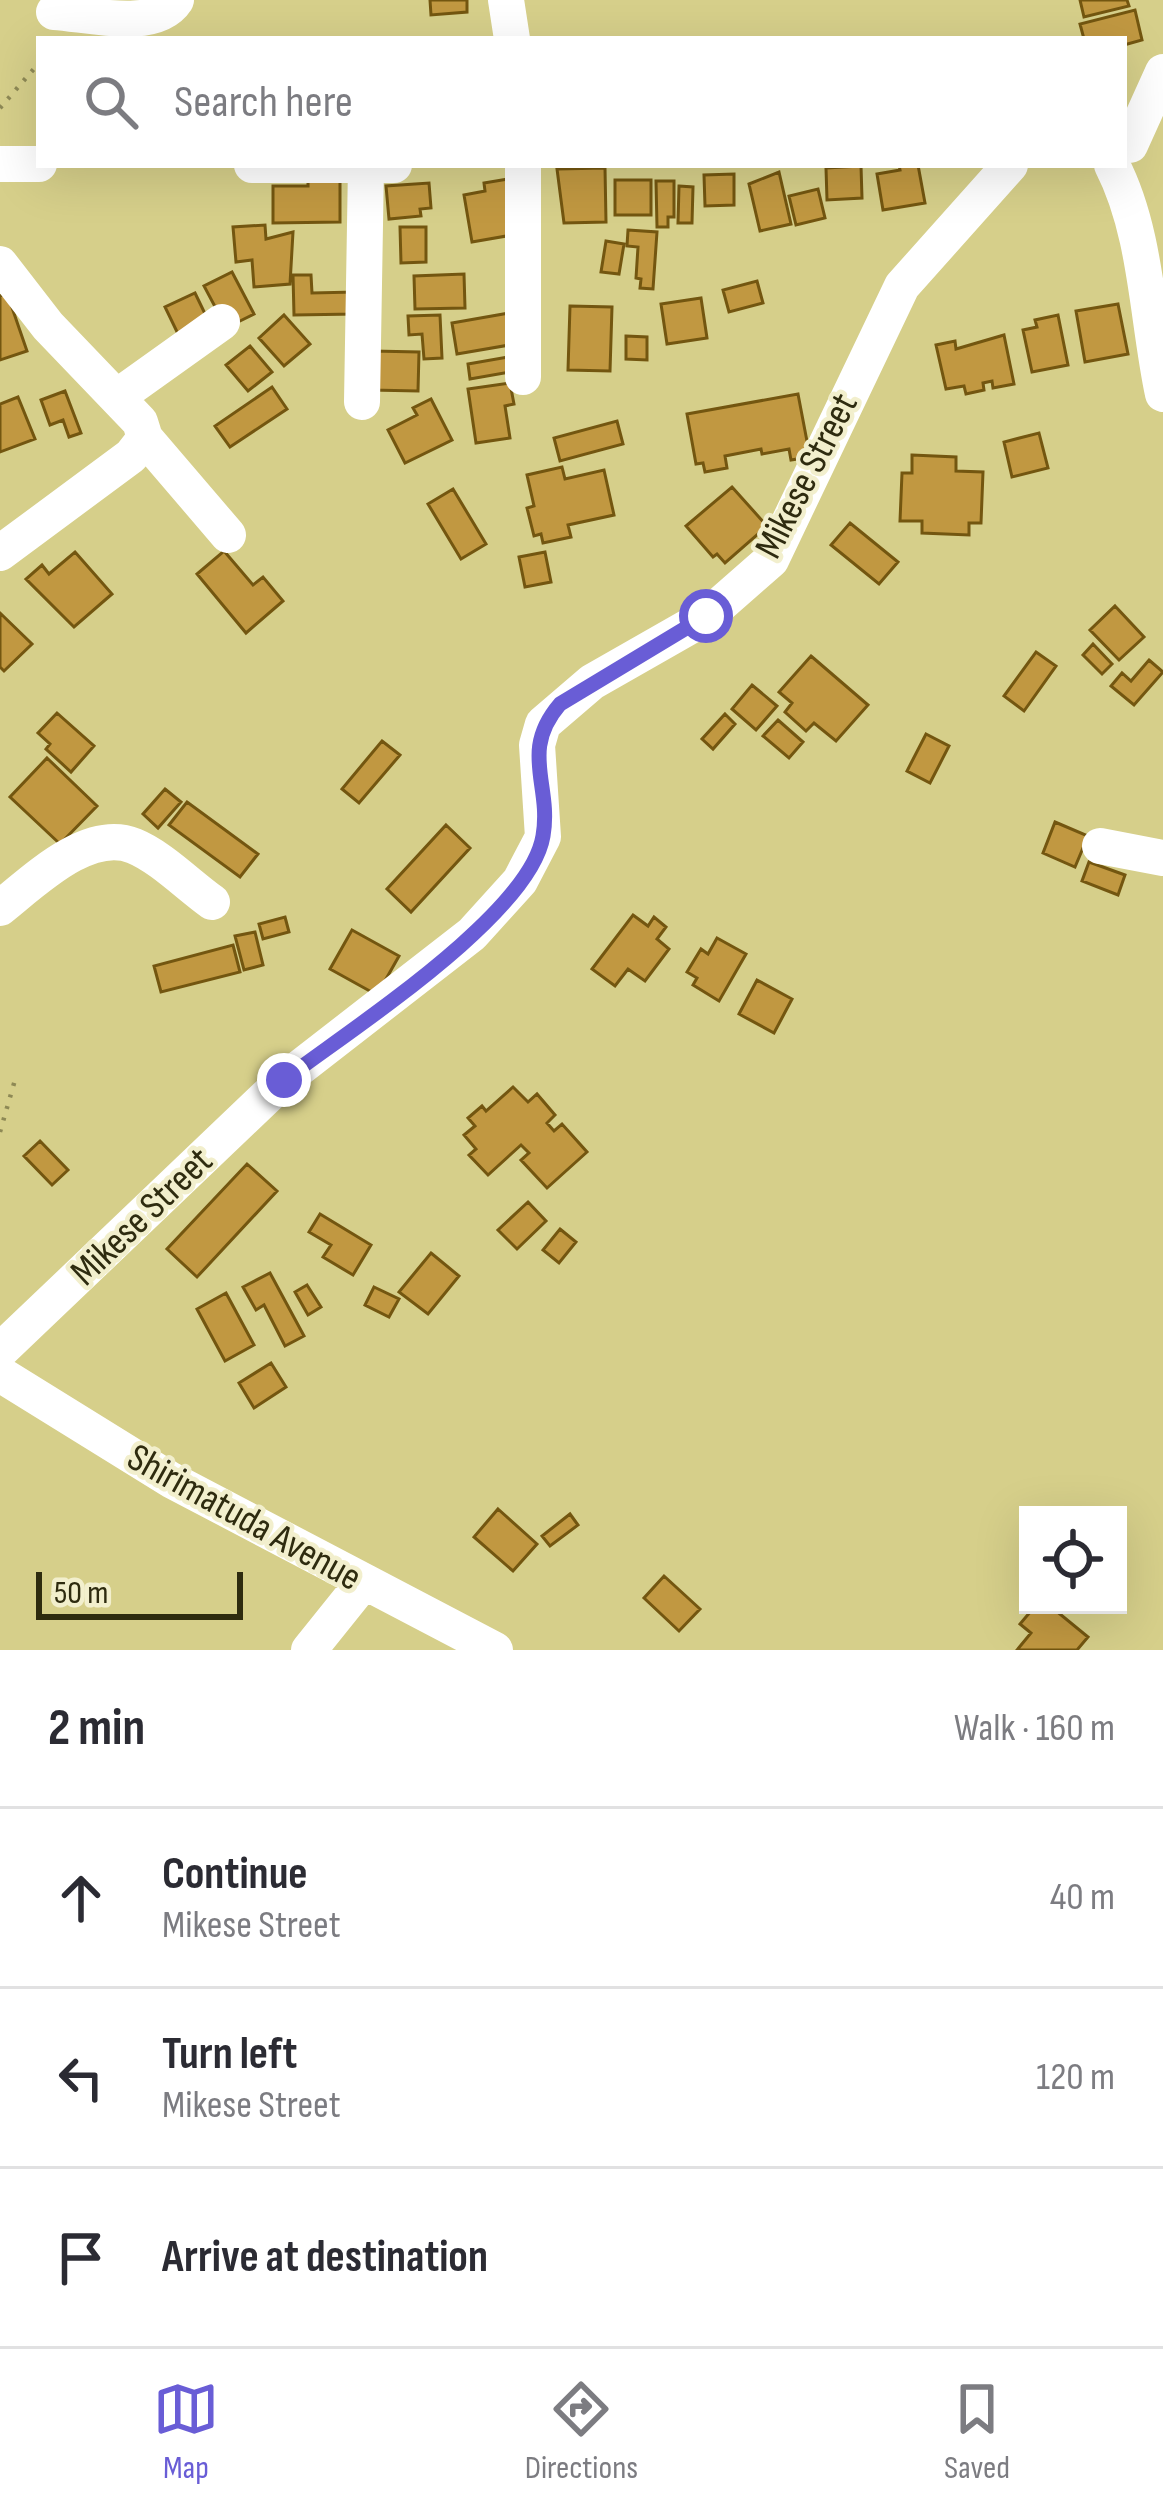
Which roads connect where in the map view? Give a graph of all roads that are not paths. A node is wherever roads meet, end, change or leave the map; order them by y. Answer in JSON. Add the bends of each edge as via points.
{"nodes":[{"id":1,"x":176,"y":0,"type":"edge"},
{"id":2,"x":506,"y":0,"type":"edge"},
{"id":3,"x":58,"y":17,"type":"edge"},
{"id":4,"x":512,"y":36,"type":"edge"},
{"id":5,"x":1163,"y":72,"type":"edge"},
{"id":6,"x":1132,"y":151,"type":"edge"},
{"id":7,"x":0,"y":164,"type":"edge"},
{"id":8,"x":36,"y":164,"type":"edge"},
{"id":9,"x":366,"y":168,"type":"edge"},
{"id":10,"x":523,"y":168,"type":"edge"},
{"id":11,"x":1007,"y":168,"type":"edge"},
{"id":12,"x":0,"y":264,"type":"edge"},
{"id":13,"x":222,"y":322,"type":"dead end"},
{"id":14,"x":523,"y":376,"type":"dead end"},
{"id":15,"x":1163,"y":394,"type":"edge"},
{"id":16,"x":117,"y":397,"type":"junction"},
{"id":17,"x":362,"y":402,"type":"dead end"},
{"id":18,"x":145,"y":438,"type":"junction"},
{"id":19,"x":227,"y":535,"type":"dead end"},
{"id":20,"x":0,"y":553,"type":"edge"},
{"id":21,"x":1100,"y":846,"type":"dead end"},
{"id":22,"x":1163,"y":858,"type":"edge"},
{"id":23,"x":212,"y":902,"type":"dead end"},
{"id":24,"x":0,"y":908,"type":"edge"},
{"id":25,"x":0,"y":1351,"type":"edge"},
{"id":26,"x":0,"y":1375,"type":"edge"},
{"id":27,"x":362,"y":1584,"type":"junction"},
{"id":28,"x":309,"y":1650,"type":"edge"},
{"id":29,"x":495,"y":1650,"type":"edge"}],
"edges":[{"from":1,"to":3,"type":"street","via":[[152,18]]},
{"from":2,"to":4,"type":"street"},
{"from":5,"to":6,"type":"street"},
{"from":6,"to":15,"type":"street","via":[[1126,193]]},
{"from":7,"to":8,"type":"street"},
{"from":9,"to":17,"type":"street"},
{"from":10,"to":14,"type":"street"},
{"from":11,"to":25,"type":"street","name":"Mikese Street","via":[[902,286],[771,560],[706,616],[592,682],[543,724],[543,837],[520,881],[472,934],[284,1080]]},
{"from":12,"to":16,"type":"street"},
{"from":13,"to":16,"type":"street"},
{"from":16,"to":18,"type":"street"},
{"from":18,"to":19,"type":"street"},
{"from":18,"to":20,"type":"street"},
{"from":21,"to":22,"type":"street"},
{"from":23,"to":24,"type":"street","via":[[133,845],[98,844]]},
{"from":26,"to":27,"type":"street","name":"Shirimatuda Avenue"},
{"from":27,"to":28,"type":"street"},
{"from":27,"to":29,"type":"street","name":"Shirimatuda Avenue"}]}
